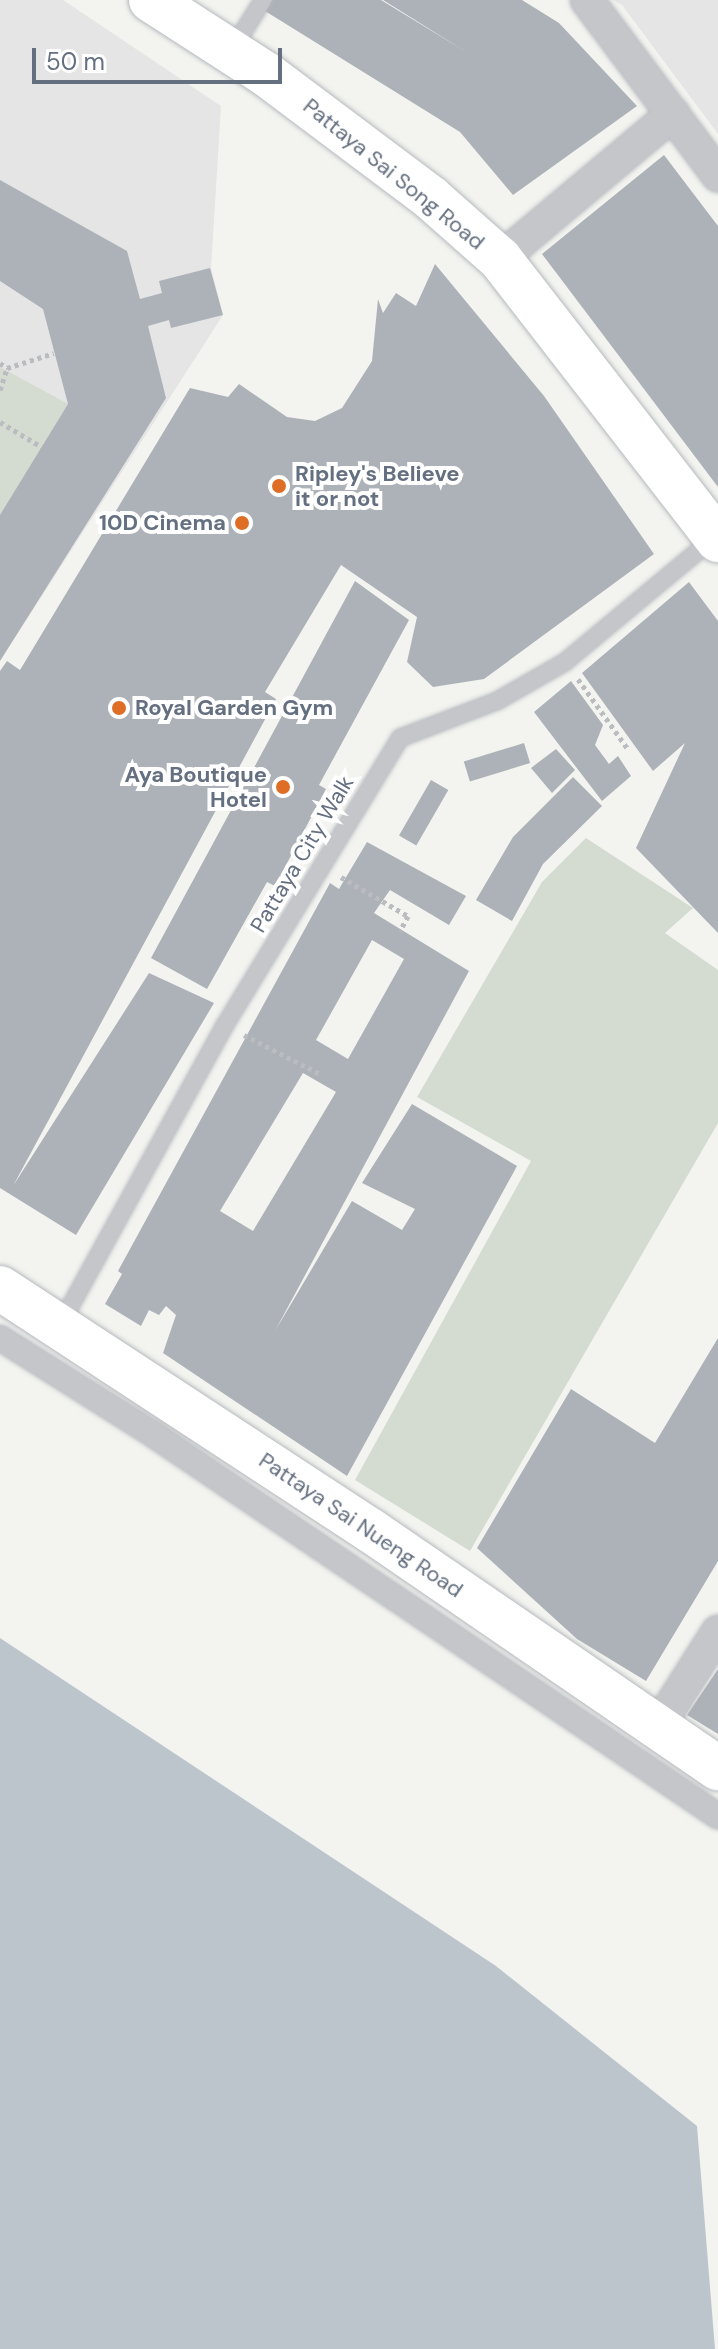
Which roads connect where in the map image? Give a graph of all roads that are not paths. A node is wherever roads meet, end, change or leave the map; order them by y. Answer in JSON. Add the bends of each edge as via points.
{"nodes":[{"id":1,"x":151,"y":0,"type":"edge"},
{"id":2,"x":263,"y":0,"type":"edge"},
{"id":3,"x":587,"y":0,"type":"edge"},
{"id":4,"x":232,"y":50,"type":"junction"},
{"id":5,"x":673,"y":114,"type":"junction"},
{"id":6,"x":718,"y":175,"type":"edge"},
{"id":7,"x":500,"y":259,"type":"junction"},
{"id":8,"x":717,"y":538,"type":"edge"},
{"id":9,"x":0,"y":1288,"type":"edge"},
{"id":10,"x":60,"y":1325,"type":"junction"},
{"id":11,"x":0,"y":1338,"type":"edge"},
{"id":12,"x":718,"y":1632,"type":"edge"},
{"id":13,"x":657,"y":1728,"type":"junction"},
{"id":14,"x":718,"y":1768,"type":"edge"},
{"id":15,"x":718,"y":1816,"type":"edge"}],
"edges":[{"from":1,"to":4,"type":"main road","name":"Pattaya Sai Song Road"},
{"from":2,"to":4,"type":"lane"},
{"from":3,"to":5,"type":"street"},
{"from":4,"to":7,"type":"main road","name":"Pattaya Sai Song Road","via":[[431,198]]},
{"from":5,"to":6,"type":"street"},
{"from":5,"to":7,"type":"street"},
{"from":7,"to":8,"type":"main road","name":"Pattaya Sai Song Road"},
{"from":8,"to":10,"type":"lane","name":"Pattaya City Walk","via":[[565,662],[497,701],[400,738],[225,1025]]},
{"from":9,"to":10,"type":"main road","name":"Pattaya Sai Nueng Road"},
{"from":10,"to":13,"type":"main road","name":"Pattaya Sai Nueng Road"},
{"from":11,"to":15,"type":"street","via":[[154,1435]]},
{"from":12,"to":13,"type":"street"},
{"from":13,"to":14,"type":"main road","name":"Pattaya Sai Nueng Road"}]}
